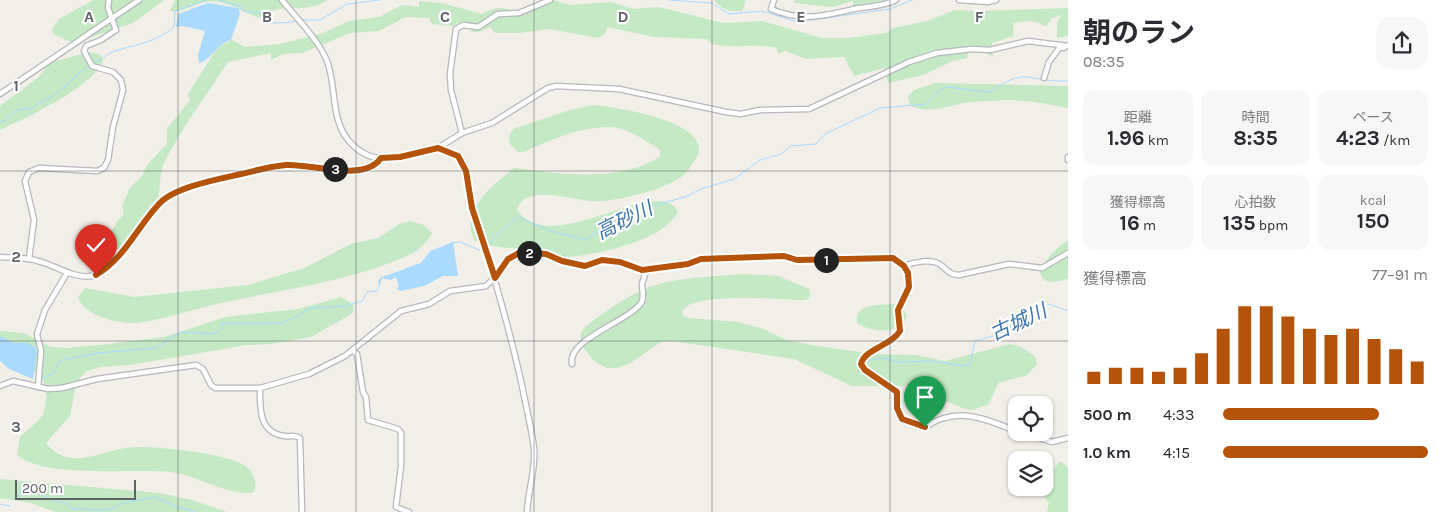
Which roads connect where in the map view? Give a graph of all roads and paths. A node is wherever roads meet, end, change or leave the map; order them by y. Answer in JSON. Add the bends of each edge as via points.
{"nodes":[{"id":1,"x":109,"y":0,"type":"edge"},
{"id":2,"x":139,"y":0,"type":"edge"},
{"id":3,"x":282,"y":0,"type":"edge"},
{"id":4,"x":550,"y":0,"type":"edge"},
{"id":5,"x":774,"y":0,"type":"edge"},
{"id":6,"x":896,"y":0,"type":"edge"},
{"id":7,"x":960,"y":0,"type":"edge"},
{"id":8,"x":996,"y":0,"type":"edge"},
{"id":9,"x":113,"y":19,"type":"junction"},
{"id":10,"x":1068,"y":47,"type":"edge"},
{"id":11,"x":1044,"y":78,"type":"dead end"},
{"id":12,"x":0,"y":94,"type":"edge"},
{"id":13,"x":462,"y":133,"type":"junction"},
{"id":14,"x":438,"y":148,"type":"junction"},
{"id":15,"x":381,"y":158,"type":"junction"},
{"id":16,"x":1068,"y":253,"type":"edge"},
{"id":17,"x":0,"y":257,"type":"edge"},
{"id":18,"x":29,"y":259,"type":"junction"},
{"id":19,"x":904,"y":266,"type":"junction"},
{"id":20,"x":646,"y":270,"type":"junction"},
{"id":21,"x":67,"y":273,"type":"junction"},
{"id":22,"x":495,"y":278,"type":"junction"},
{"id":23,"x":353,"y":350,"type":"junction"},
{"id":24,"x":572,"y":364,"type":"dead end"},
{"id":25,"x":0,"y":386,"type":"edge"},
{"id":26,"x":38,"y":387,"type":"junction"},
{"id":27,"x":260,"y":388,"type":"junction"},
{"id":28,"x":1008,"y":428,"type":"edge"},
{"id":29,"x":1068,"y":438,"type":"edge"},
{"id":30,"x":1049,"y":441,"type":"edge"},
{"id":31,"x":302,"y":512,"type":"edge"},
{"id":32,"x":409,"y":512,"type":"edge"},
{"id":33,"x":527,"y":512,"type":"edge"}],
"edges":[{"from":1,"to":9,"type":"street","via":[[108,8]]},
{"from":2,"to":9,"type":"street"},
{"from":3,"to":15,"type":"street","via":[[315,42],[328,67],[337,118],[343,133],[359,150]]},
{"from":4,"to":13,"type":"street","via":[[519,13],[498,14],[478,27],[463,25],[456,29],[450,74]]},
{"from":5,"to":6,"type":"street","via":[[771,9],[799,18],[867,9]]},
{"from":7,"to":8,"type":"street"},
{"from":9,"to":12,"type":"street"},
{"from":9,"to":18,"type":"street","via":[[115,31],[88,44],[84,51],[92,66],[113,72],[123,83],[108,160],[104,168],[97,171],[39,168],[28,172],[26,181],[34,220]]},
{"from":10,"to":11,"type":"street","via":[[1060,48],[1049,62]]},
{"from":10,"to":13,"type":"street","via":[[1028,41],[990,50],[972,48],[937,53],[900,66],[809,108],[734,113],[619,89],[556,86],[492,123]]},
{"from":13,"to":14,"type":"street"},
{"from":14,"to":15,"type":"street"},
{"from":14,"to":22,"type":"street","via":[[453,153],[464,165],[472,208]]},
{"from":15,"to":21,"type":"street","via":[[353,170],[284,165],[198,185],[158,204],[137,234],[100,272],[90,276]]},
{"from":16,"to":19,"type":"street","via":[[1042,268],[1009,264],[958,276],[935,262],[912,262]]},
{"from":17,"to":18,"type":"street"},
{"from":18,"to":21,"type":"street"},
{"from":19,"to":20,"type":"street","via":[[889,256],[797,260],[784,256],[701,259]]},
{"from":19,"to":28,"type":"street","via":[[909,287],[898,310],[900,331],[890,343],[865,356],[862,368],[897,392],[897,408],[906,422],[925,427],[937,420],[972,415]]},
{"from":20,"to":22,"type":"street","via":[[602,260],[585,266],[546,254],[521,252],[508,259]]},
{"from":20,"to":24,"type":"street","via":[[640,304],[579,346],[572,355]]},
{"from":21,"to":26,"type":"street","via":[[42,317],[38,334],[41,351]]},
{"from":22,"to":23,"type":"street","via":[[486,286],[450,291],[429,304],[401,312]]},
{"from":22,"to":33,"type":"street","via":[[514,342],[533,440],[535,464]]},
{"from":23,"to":27,"type":"street","via":[[309,374]]},
{"from":23,"to":32,"type":"street","via":[[357,354],[368,420],[398,429],[401,433],[396,507]]},
{"from":25,"to":26,"type":"street","via":[[13,382]]},
{"from":26,"to":27,"type":"street","via":[[62,388],[196,366],[203,369],[214,388]]},
{"from":27,"to":31,"type":"street","via":[[260,417],[264,424],[282,436],[300,438]]},
{"from":29,"to":30,"type":"street"}]}
